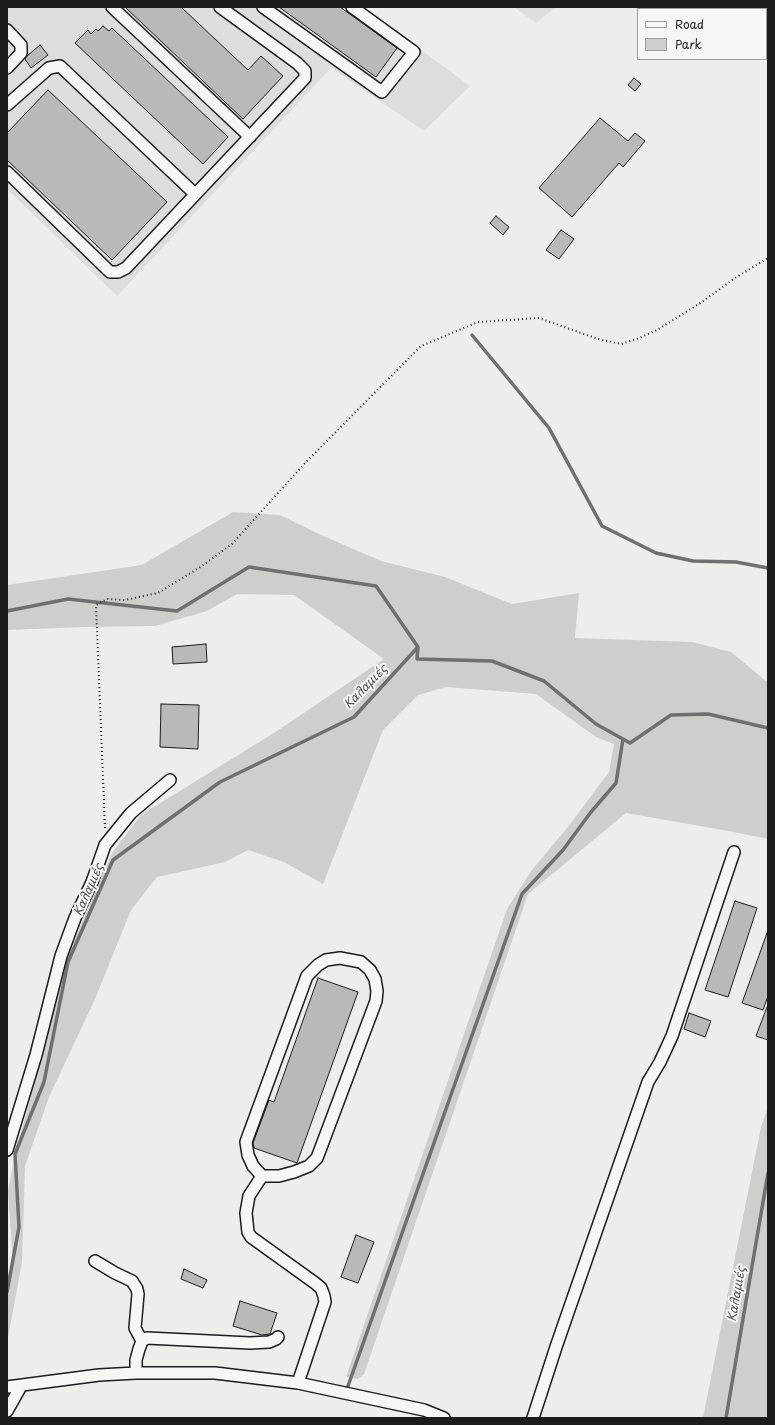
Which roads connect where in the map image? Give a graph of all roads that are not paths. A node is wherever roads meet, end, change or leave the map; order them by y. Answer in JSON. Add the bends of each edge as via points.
{"nodes":[{"id":1,"x":112,"y":7,"type":"edge"},
{"id":2,"x":220,"y":7,"type":"edge"},
{"id":3,"x":263,"y":7,"type":"edge"},
{"id":4,"x":352,"y":7,"type":"edge"},
{"id":5,"x":7,"y":30,"type":"edge"},
{"id":6,"x":7,"y":68,"type":"edge"},
{"id":7,"x":7,"y":104,"type":"edge"},
{"id":8,"x":250,"y":137,"type":"junction"},
{"id":9,"x":7,"y":172,"type":"edge"},
{"id":10,"x":195,"y":194,"type":"junction"},
{"id":11,"x":170,"y":780,"type":"dead end"},
{"id":12,"x":734,"y":852,"type":"dead end"},
{"id":13,"x":7,"y":1150,"type":"edge"},
{"id":14,"x":262,"y":1176,"type":"junction"},
{"id":15,"x":95,"y":1261,"type":"dead end"},
{"id":16,"x":278,"y":1337,"type":"dead end"},
{"id":17,"x":142,"y":1341,"type":"junction"},
{"id":18,"x":136,"y":1373,"type":"junction"},
{"id":19,"x":298,"y":1383,"type":"junction"},
{"id":20,"x":21,"y":1386,"type":"junction"},
{"id":21,"x":7,"y":1387,"type":"edge"},
{"id":22,"x":7,"y":1411,"type":"edge"},
{"id":23,"x":438,"y":1417,"type":"edge"},
{"id":24,"x":533,"y":1418,"type":"edge"}],
"edges":[{"from":1,"to":8,"type":"street"},
{"from":2,"to":8,"type":"street","via":[[305,71],[305,78]]},
{"from":3,"to":4,"type":"street","via":[[382,92],[414,52]]},
{"from":5,"to":6,"type":"street","via":[[21,45],[21,53]]},
{"from":7,"to":10,"type":"street","via":[[49,68],[60,66]]},
{"from":8,"to":10,"type":"street"},
{"from":9,"to":10,"type":"street","via":[[110,272],[126,268]]},
{"from":11,"to":13,"type":"street","via":[[131,813],[105,845],[61,956],[36,1055]]},
{"from":12,"to":24,"type":"street","via":[[672,1036],[648,1082]]},
{"from":14,"to":14,"type":"street","via":[[253,1166],[246,1142],[307,976],[326,960],[340,958],[361,962],[375,979],[376,1001],[317,1158],[309,1166],[294,1172],[279,1176]]},
{"from":14,"to":19,"type":"street","via":[[249,1196],[246,1213],[248,1232],[251,1237],[321,1288],[324,1296],[325,1302]]},
{"from":15,"to":17,"type":"street","via":[[132,1281],[137,1289],[135,1328]]},
{"from":16,"to":17,"type":"street","via":[[263,1343],[147,1338]]},
{"from":17,"to":18,"type":"street","via":[[136,1360]]},
{"from":18,"to":19,"type":"street","via":[[215,1373]]},
{"from":18,"to":20,"type":"street","via":[[99,1375]]},
{"from":19,"to":23,"type":"street","via":[[424,1410]]},
{"from":20,"to":21,"type":"street"},
{"from":20,"to":22,"type":"street"}]}
